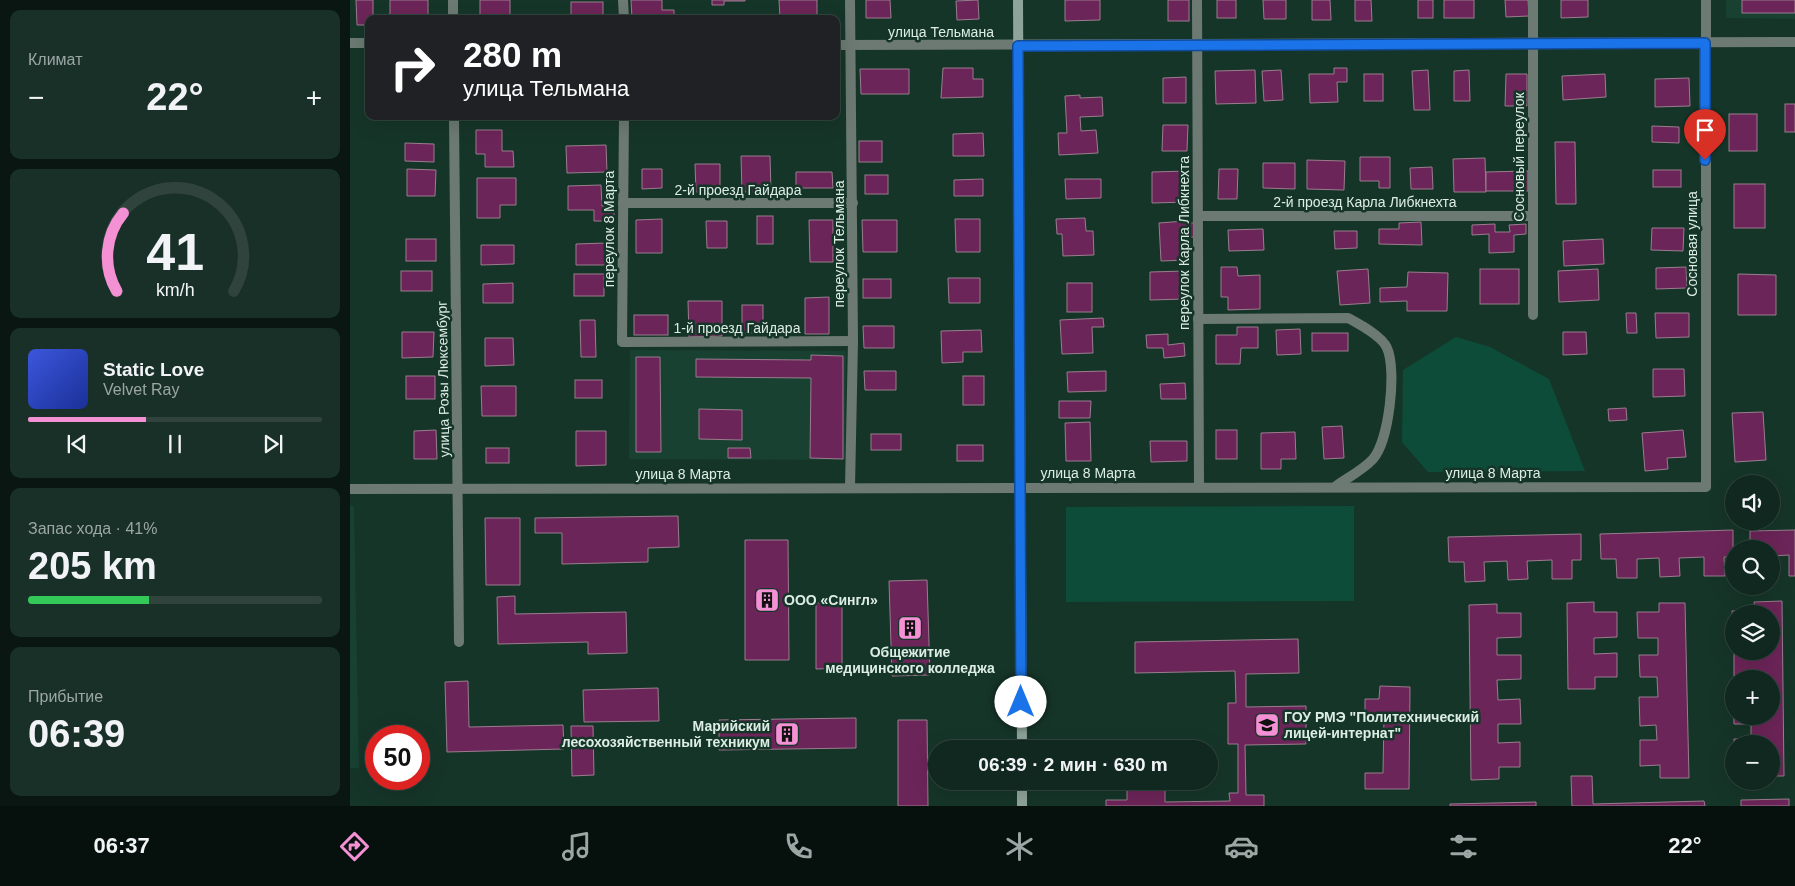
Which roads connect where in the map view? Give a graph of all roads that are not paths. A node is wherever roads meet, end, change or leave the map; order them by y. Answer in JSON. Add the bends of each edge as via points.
{"nodes":[{"id":1,"x":453,"y":0,"type":"edge"},
{"id":2,"x":624,"y":0,"type":"edge"},
{"id":3,"x":850,"y":0,"type":"edge"},
{"id":4,"x":1018,"y":0,"type":"edge"},
{"id":5,"x":1197,"y":0,"type":"edge"},
{"id":6,"x":1533,"y":0,"type":"edge"},
{"id":7,"x":1706,"y":0,"type":"edge"},
{"id":8,"x":453,"y":15,"type":"edge"},
{"id":9,"x":624,"y":15,"type":"edge"},
{"id":10,"x":350,"y":42,"type":"edge"},
{"id":11,"x":1795,"y":42,"type":"edge"},
{"id":12,"x":365,"y":43,"type":"edge"},
{"id":13,"x":1533,"y":43,"type":"junction"},
{"id":14,"x":1705,"y":43,"type":"junction"},
{"id":15,"x":840,"y":45,"type":"edge"},
{"id":16,"x":851,"y":45,"type":"junction"},
{"id":17,"x":1197,"y":45,"type":"junction"},
{"id":18,"x":1018,"y":46,"type":"junction"},
{"id":19,"x":454,"y":120,"type":"edge"},
{"id":20,"x":624,"y":120,"type":"edge"},
{"id":21,"x":623,"y":203,"type":"junction"},
{"id":22,"x":853,"y":203,"type":"junction"},
{"id":23,"x":1198,"y":216,"type":"junction"},
{"id":24,"x":1533,"y":216,"type":"junction"},
{"id":25,"x":1533,"y":314,"type":"dead end"},
{"id":26,"x":1198,"y":319,"type":"junction"},
{"id":27,"x":853,"y":341,"type":"junction"},
{"id":28,"x":622,"y":342,"type":"joint"},
{"id":29,"x":1199,"y":486,"type":"junction"},
{"id":30,"x":1336,"y":486,"type":"junction"},
{"id":31,"x":1020,"y":487,"type":"junction"},
{"id":32,"x":1706,"y":487,"type":"joint"},
{"id":33,"x":458,"y":488,"type":"junction"},
{"id":34,"x":850,"y":488,"type":"junction"},
{"id":35,"x":350,"y":489,"type":"edge"},
{"id":36,"x":460,"y":642,"type":"dead end"},
{"id":37,"x":1022,"y":740,"type":"edge"},
{"id":38,"x":1022,"y":790,"type":"edge"},
{"id":39,"x":1022,"y":806,"type":"edge"}],
"edges":[{"from":1,"to":8,"type":"street"},
{"from":2,"to":9,"type":"street"},
{"from":3,"to":16,"type":"street","name":"переулок Тельмана"},
{"from":4,"to":18,"type":"main road"},
{"from":5,"to":17,"type":"street","name":"переулок Карла Либкнехта"},
{"from":6,"to":13,"type":"street","name":"Сосновый переулок"},
{"from":7,"to":14,"type":"street","name":"Сосновая улица"},
{"from":10,"to":12,"type":"street"},
{"from":11,"to":14,"type":"street","name":"улица Тельмана"},
{"from":13,"to":14,"type":"street","name":"улица Тельмана"},
{"from":13,"to":17,"type":"street","name":"улица Тельмана"},
{"from":13,"to":24,"type":"street","name":"Сосновый переулок"},
{"from":14,"to":32,"type":"street","name":"Сосновая улица"},
{"from":15,"to":16,"type":"street","name":"улица Тельмана"},
{"from":16,"to":18,"type":"street","name":"улица Тельмана"},
{"from":16,"to":22,"type":"street","name":"переулок Тельмана"},
{"from":17,"to":18,"type":"street","name":"улица Тельмана"},
{"from":17,"to":23,"type":"street","name":"переулок Карла Либкнехта"},
{"from":18,"to":31,"type":"main road"},
{"from":19,"to":33,"type":"street","name":"улица Розы Люксембург"},
{"from":20,"to":21,"type":"street","name":"переулок 8 Марта"},
{"from":21,"to":22,"type":"street","name":"2-й проезд Гайдара"},
{"from":21,"to":28,"type":"street","name":"переулок 8 Марта"},
{"from":22,"to":27,"type":"street","name":"переулок Тельмана"},
{"from":23,"to":24,"type":"street","name":"2-й проезд Карла Либкнехта"},
{"from":23,"to":26,"type":"street","name":"переулок Карла Либкнехта"},
{"from":24,"to":25,"type":"street","name":"Сосновый переулок"},
{"from":26,"to":29,"type":"street","name":"переулок Карла Либкнехта"},
{"from":26,"to":30,"type":"street","via":[[1348,318],[1365,327],[1387,347],[1393,375],[1386,428],[1373,458]]},
{"from":27,"to":28,"type":"street","name":"1-й проезд Гайдара"},
{"from":27,"to":34,"type":"street","name":"переулок Тельмана"},
{"from":29,"to":30,"type":"street","name":"улица 8 Марта"},
{"from":29,"to":31,"type":"street","name":"улица 8 Марта"},
{"from":30,"to":32,"type":"street","name":"улица 8 Марта"},
{"from":31,"to":34,"type":"street","name":"улица 8 Марта"},
{"from":31,"to":37,"type":"main road"},
{"from":33,"to":34,"type":"street","name":"улица 8 Марта"},
{"from":33,"to":35,"type":"street","name":"улица 8 Марта"},
{"from":33,"to":36,"type":"street","name":"улица Розы Люксембург"},
{"from":38,"to":39,"type":"main road"}]}
